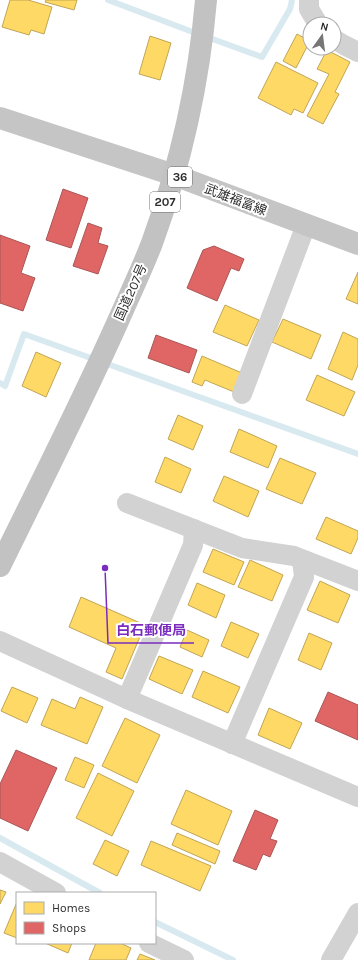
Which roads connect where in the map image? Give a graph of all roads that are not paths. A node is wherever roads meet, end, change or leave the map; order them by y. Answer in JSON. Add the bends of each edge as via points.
{"nodes":[{"id":1,"x":206,"y":0,"type":"edge"},
{"id":2,"x":309,"y":0,"type":"edge"},
{"id":3,"x":313,"y":16,"type":"edge"},
{"id":4,"x":342,"y":44,"type":"edge"},
{"id":5,"x":358,"y":52,"type":"edge"},
{"id":6,"x":0,"y":118,"type":"edge"},
{"id":7,"x":174,"y":175,"type":"junction"},
{"id":8,"x":306,"y":225,"type":"junction"},
{"id":9,"x":358,"y":244,"type":"edge"},
{"id":10,"x":242,"y":394,"type":"dead end"},
{"id":11,"x":127,"y":503,"type":"dead end"},
{"id":12,"x":194,"y":529,"type":"junction"},
{"id":13,"x":302,"y":560,"type":"junction"},
{"id":14,"x":0,"y":566,"type":"edge"},
{"id":15,"x":358,"y":581,"type":"edge"},
{"id":16,"x":0,"y":641,"type":"edge"},
{"id":17,"x":127,"y":699,"type":"junction"},
{"id":18,"x":232,"y":744,"type":"junction"},
{"id":19,"x":358,"y":797,"type":"edge"},
{"id":20,"x":0,"y":862,"type":"edge"},
{"id":21,"x":54,"y":892,"type":"edge"},
{"id":22,"x":358,"y":913,"type":"edge"},
{"id":23,"x":151,"y":944,"type":"edge"},
{"id":24,"x":184,"y":960,"type":"edge"},
{"id":25,"x":331,"y":960,"type":"edge"}],
"edges":[{"from":1,"to":7,"type":"highway","name":"国道207号","number":"207","via":[[193,95]]},
{"from":2,"to":3,"type":"street","via":[[309,9]]},
{"from":4,"to":5,"type":"street"},
{"from":6,"to":7,"type":"main road","name":"武雄福富線","number":"36"},
{"from":7,"to":8,"type":"main road","name":"武雄福富線","number":"36"},
{"from":7,"to":14,"type":"highway","name":"国道207号","number":"207","via":[[152,244],[100,360]]},
{"from":8,"to":9,"type":"main road","name":"武雄福富線","number":"36"},
{"from":8,"to":10,"type":"street"},
{"from":11,"to":12,"type":"street"},
{"from":12,"to":13,"type":"street","via":[[242,548],[294,556]]},
{"from":12,"to":17,"type":"street","via":[[194,545]]},
{"from":13,"to":15,"type":"street"},
{"from":13,"to":18,"type":"street","via":[[304,577]]},
{"from":16,"to":17,"type":"street"},
{"from":17,"to":18,"type":"street"},
{"from":18,"to":19,"type":"street"},
{"from":20,"to":21,"type":"street"},
{"from":22,"to":25,"type":"street"},
{"from":23,"to":24,"type":"street"}]}
